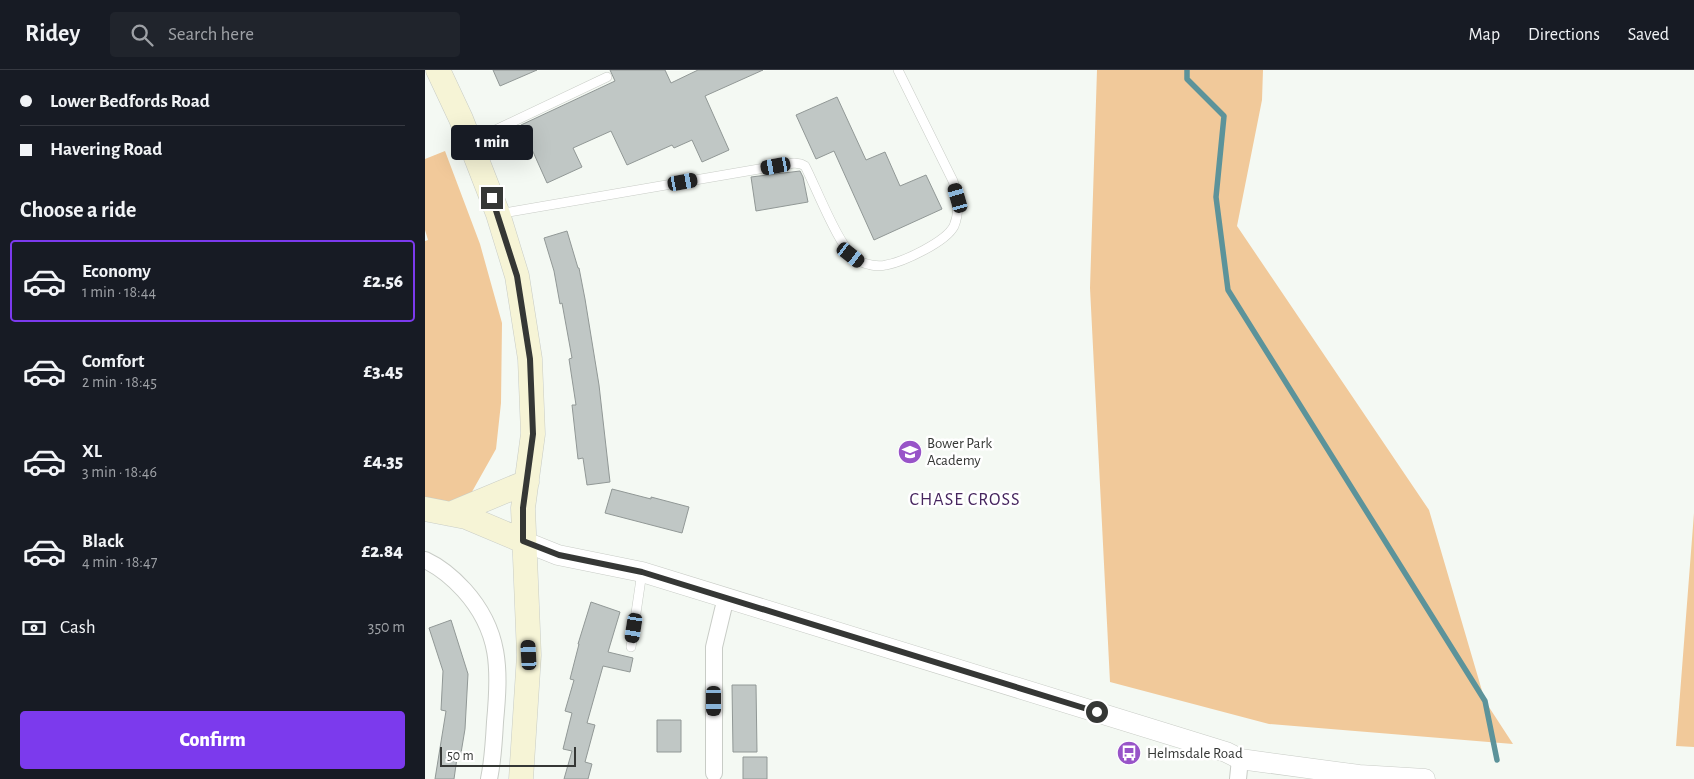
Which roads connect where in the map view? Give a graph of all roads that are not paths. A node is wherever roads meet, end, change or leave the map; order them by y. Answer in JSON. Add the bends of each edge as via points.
{"nodes":[{"id":1,"x":438,"y":70,"type":"edge"},
{"id":2,"x":898,"y":70,"type":"edge"},
{"id":3,"x":607,"y":77,"type":"dead end"},
{"id":4,"x":470,"y":142,"type":"junction"},
{"id":5,"x":498,"y":214,"type":"junction"},
{"id":6,"x":527,"y":482,"type":"junction"},
{"id":7,"x":425,"y":509,"type":"edge"},
{"id":8,"x":450,"y":514,"type":"junction"},
{"id":9,"x":523,"y":541,"type":"junction"},
{"id":10,"x":425,"y":560,"type":"edge"},
{"id":11,"x":642,"y":572,"type":"junction"},
{"id":12,"x":726,"y":597,"type":"junction"},
{"id":13,"x":631,"y":648,"type":"dead end"},
{"id":14,"x":1240,"y":759,"type":"junction"},
{"id":15,"x":715,"y":773,"type":"dead end"},
{"id":16,"x":489,"y":779,"type":"edge"},
{"id":17,"x":521,"y":779,"type":"edge"},
{"id":18,"x":1238,"y":779,"type":"edge"},
{"id":19,"x":1425,"y":779,"type":"edge"}],
"edges":[{"from":1,"to":4,"type":"main road"},
{"from":2,"to":5,"type":"lane","via":[[953,181],[958,198],[957,214],[948,234],[939,242],[898,262],[873,265],[851,255],[839,238],[805,166],[795,163]]},
{"from":3,"to":4,"type":"lane"},
{"from":4,"to":5,"type":"main road"},
{"from":5,"to":6,"type":"main road","via":[[517,276],[530,359],[533,434]]},
{"from":6,"to":8,"type":"main road"},
{"from":6,"to":9,"type":"main road"},
{"from":7,"to":8,"type":"main road"},
{"from":8,"to":9,"type":"main road","via":[[466,517]]},
{"from":9,"to":11,"type":"street","via":[[559,555]]},
{"from":9,"to":17,"type":"main road","via":[[529,655]]},
{"from":10,"to":16,"type":"street","via":[[458,583],[487,622],[495,650],[499,685]]},
{"from":11,"to":12,"type":"street"},
{"from":11,"to":13,"type":"lane"},
{"from":12,"to":14,"type":"street","via":[[1217,749]]},
{"from":12,"to":15,"type":"street","via":[[714,648]]},
{"from":14,"to":18,"type":"street"},
{"from":14,"to":19,"type":"street","via":[[1359,775]]}]}
